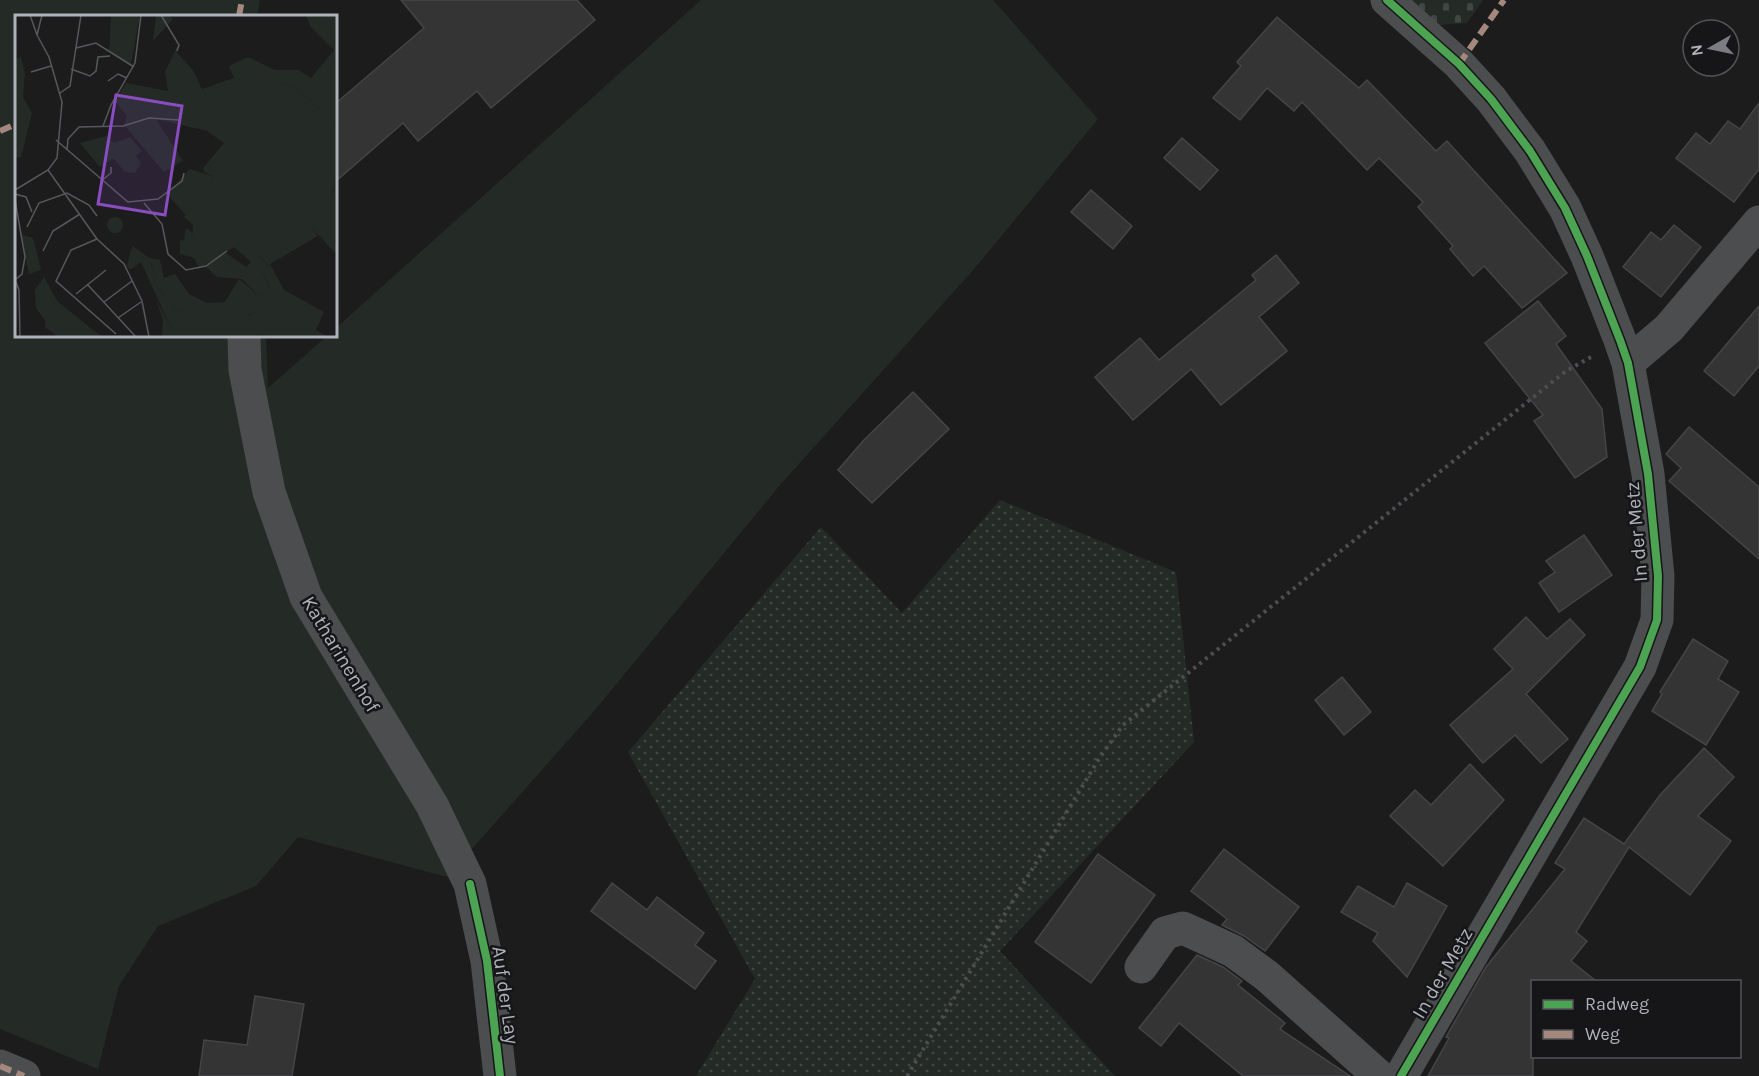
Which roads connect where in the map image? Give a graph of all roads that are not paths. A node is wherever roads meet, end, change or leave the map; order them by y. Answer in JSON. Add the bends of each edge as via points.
{"nodes":[{"id":1,"x":1387,"y":0,"type":"edge"},
{"id":2,"x":1759,"y":222,"type":"edge"},
{"id":3,"x":244,"y":338,"type":"edge"},
{"id":4,"x":1624,"y":352,"type":"junction"},
{"id":5,"x":470,"y":884,"type":"joint"},
{"id":6,"x":1141,"y":967,"type":"dead end"},
{"id":7,"x":0,"y":1066,"type":"edge"},
{"id":8,"x":24,"y":1076,"type":"edge"},
{"id":9,"x":500,"y":1076,"type":"edge"},
{"id":10,"x":1379,"y":1076,"type":"edge"},
{"id":11,"x":1401,"y":1076,"type":"edge"}],
"edges":[{"from":1,"to":4,"type":"street","name":"In der Metz","via":[[1459,64],[1530,151],[1565,208]]},
{"from":2,"to":4,"type":"street","via":[[1669,328]]},
{"from":3,"to":5,"type":"street","name":"Katharinenhof","via":[[245,370],[269,492],[306,597],[432,805]]},
{"from":4,"to":11,"type":"street","name":"In der Metz","via":[[1648,474],[1658,576],[1657,620],[1640,667]]},
{"from":5,"to":9,"type":"street","name":"Auf der Lay","via":[[487,962]]},
{"from":6,"to":10,"type":"street","via":[[1165,933],[1183,927],[1233,951],[1267,976]]},
{"from":7,"to":8,"type":"street"}]}
